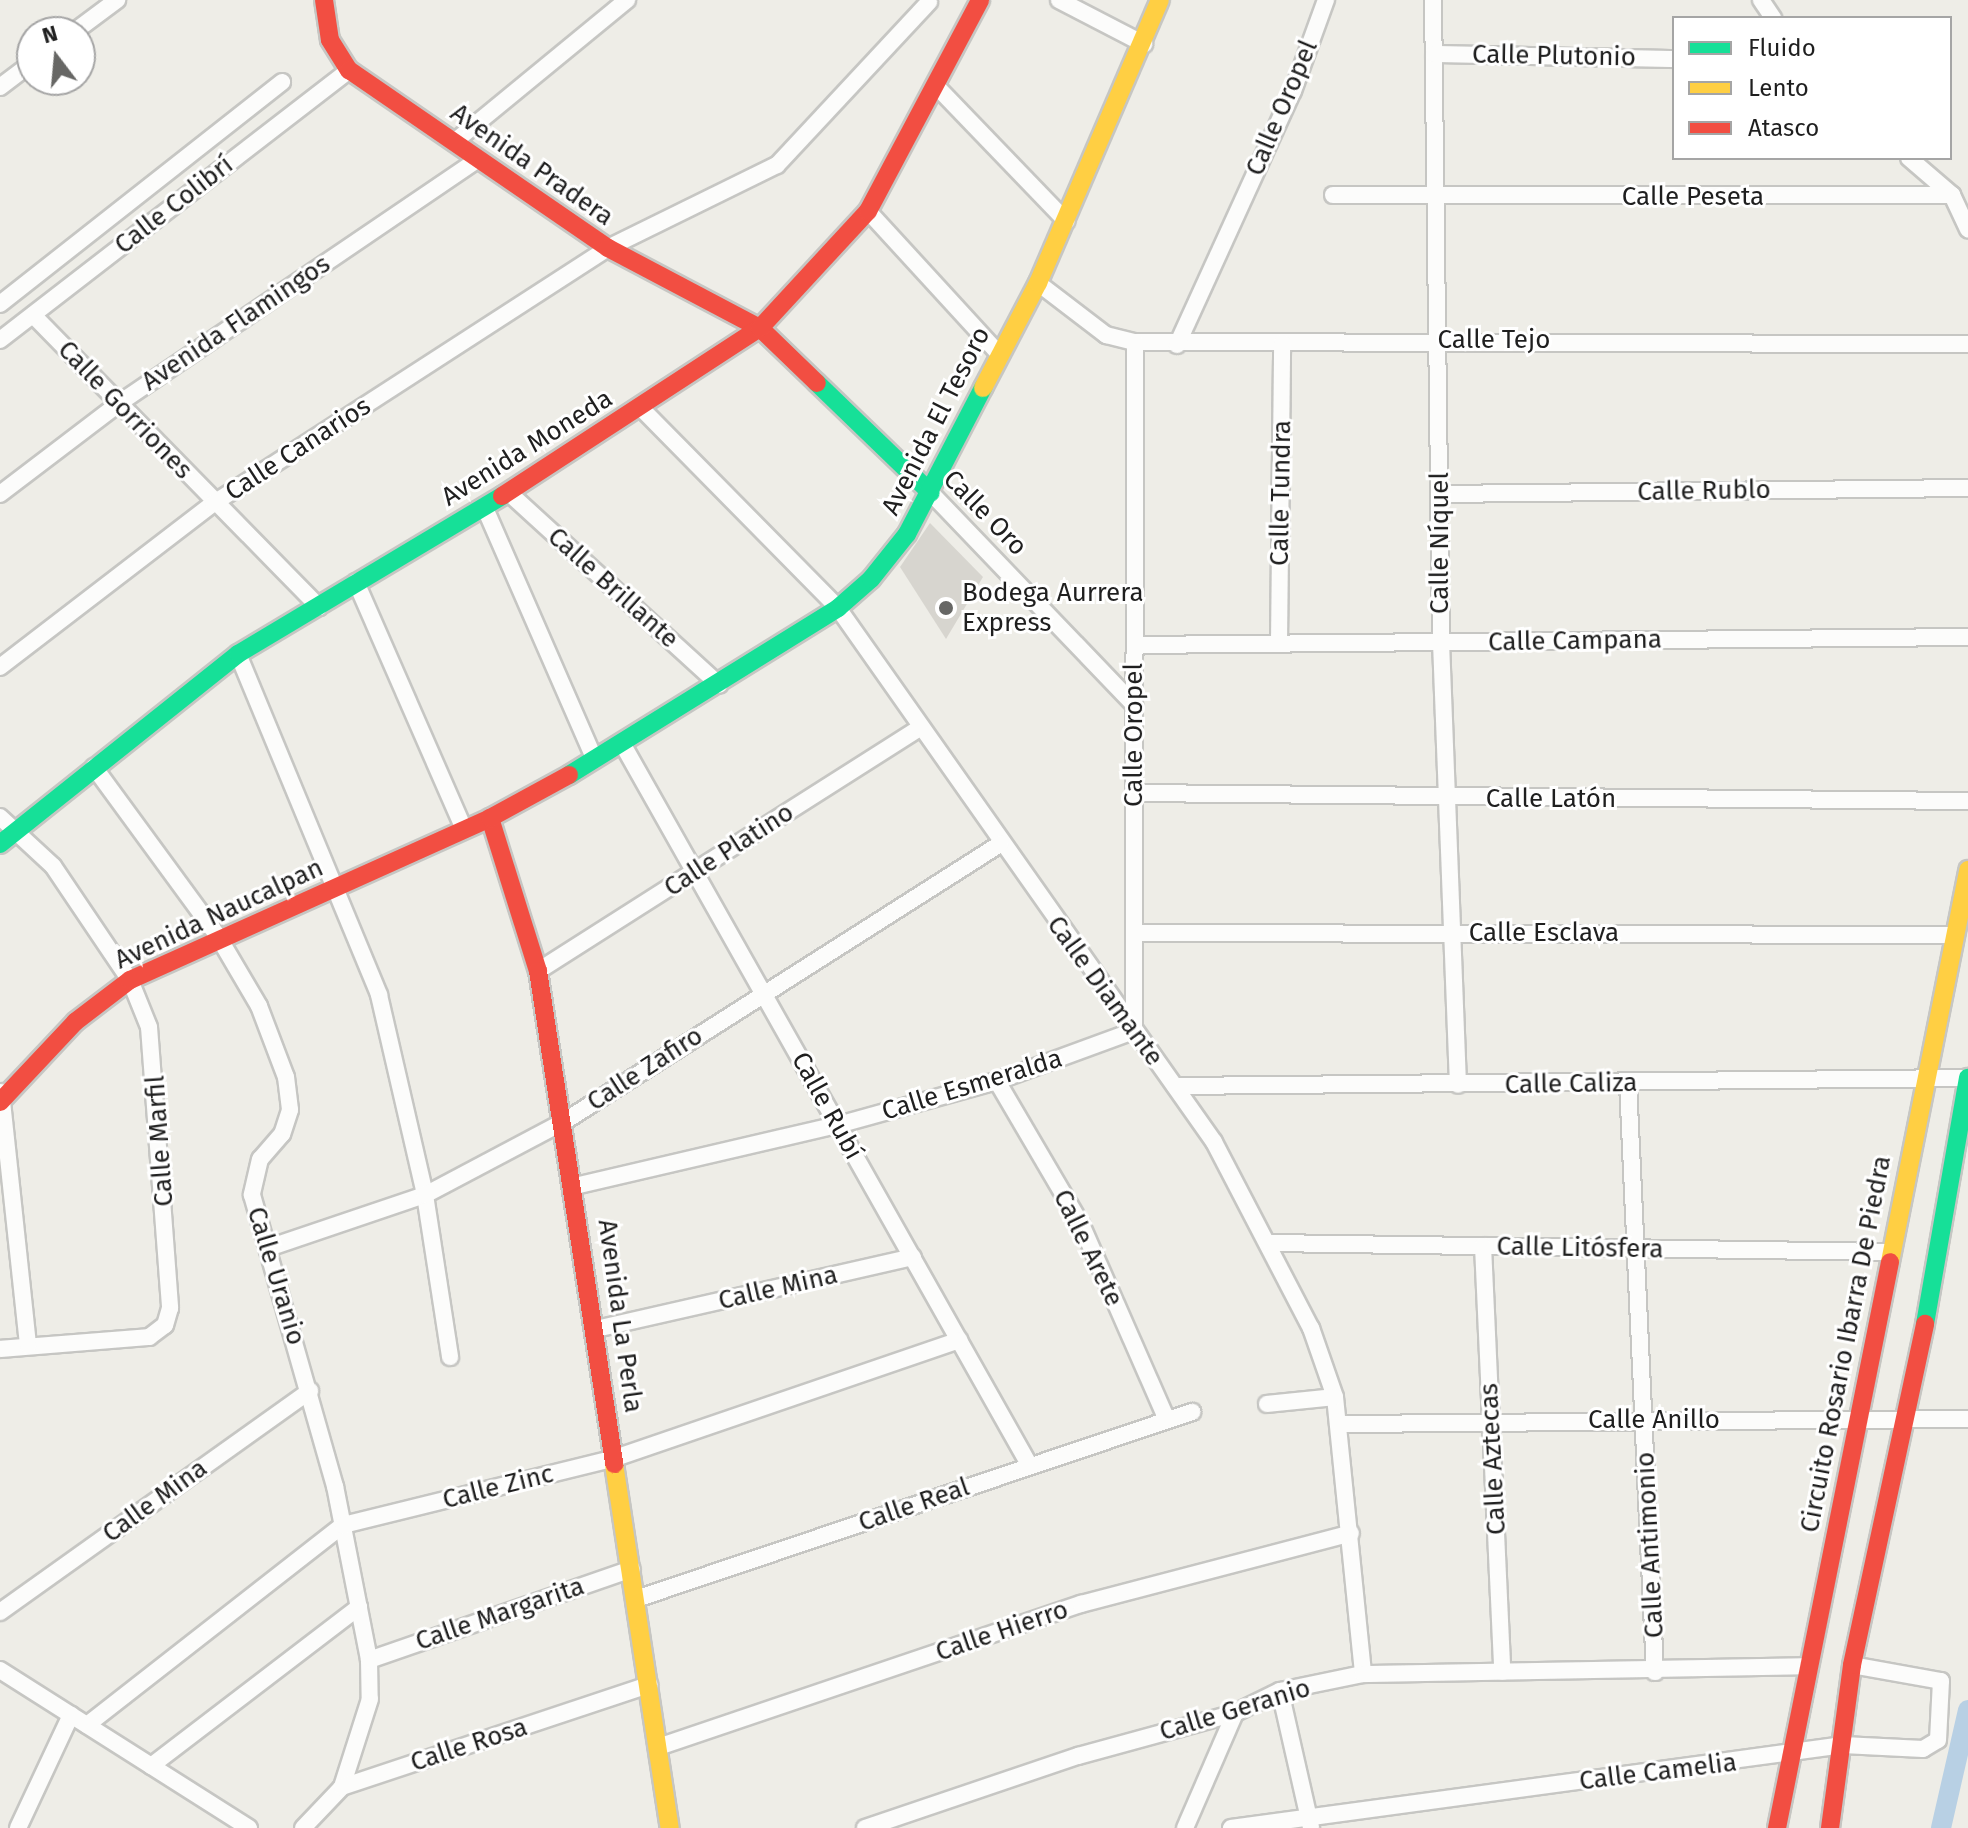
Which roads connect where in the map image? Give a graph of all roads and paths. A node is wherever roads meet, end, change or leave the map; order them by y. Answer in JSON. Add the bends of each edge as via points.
{"nodes":[{"id":1,"x":117,"y":0,"type":"edge"},
{"id":2,"x":324,"y":0,"type":"edge"},
{"id":3,"x":627,"y":0,"type":"edge"},
{"id":4,"x":980,"y":0,"type":"edge"},
{"id":5,"x":1059,"y":0,"type":"edge"},
{"id":6,"x":1160,"y":0,"type":"edge"},
{"id":7,"x":1326,"y":0,"type":"edge"},
{"id":8,"x":1433,"y":0,"type":"edge"},
{"id":9,"x":929,"y":2,"type":"dead end"},
{"id":10,"x":96,"y":16,"type":"edge"},
{"id":11,"x":1144,"y":44,"type":"junction"},
{"id":12,"x":1434,"y":54,"type":"junction"},
{"id":13,"x":1672,"y":59,"type":"edge"},
{"id":14,"x":349,"y":70,"type":"junction"},
{"id":15,"x":282,"y":82,"type":"dead end"},
{"id":16,"x":938,"y":88,"type":"junction"},
{"id":17,"x":454,"y":142,"type":"junction"},
{"id":18,"x":478,"y":159,"type":"junction"},
{"id":19,"x":1911,"y":160,"type":"edge"},
{"id":20,"x":1333,"y":195,"type":"dead end"},
{"id":21,"x":1952,"y":195,"type":"junction"},
{"id":22,"x":1434,"y":199,"type":"junction"},
{"id":23,"x":868,"y":211,"type":"junction"},
{"id":24,"x":1066,"y":221,"type":"junction"},
{"id":25,"x":1968,"y":229,"type":"edge"},
{"id":26,"x":608,"y":248,"type":"junction"},
{"id":27,"x":1038,"y":283,"type":"junction"},
{"id":28,"x":0,"y":304,"type":"edge"},
{"id":29,"x":33,"y":315,"type":"junction"},
{"id":30,"x":760,"y":328,"type":"junction"},
{"id":31,"x":0,"y":340,"type":"edge"},
{"id":32,"x":1436,"y":340,"type":"junction"},
{"id":33,"x":1135,"y":342,"type":"junction"},
{"id":34,"x":1282,"y":343,"type":"junction"},
{"id":35,"x":1968,"y":344,"type":"edge"},
{"id":36,"x":1177,"y":345,"type":"junction"},
{"id":37,"x":998,"y":353,"type":"junction"},
{"id":38,"x":118,"y":404,"type":"junction"},
{"id":39,"x":641,"y":408,"type":"junction"},
{"id":40,"x":1968,"y":488,"type":"edge"},
{"id":41,"x":508,"y":492,"type":"junction"},
{"id":42,"x":931,"y":493,"type":"junction"},
{"id":43,"x":0,"y":494,"type":"edge"},
{"id":44,"x":1440,"y":494,"type":"junction"},
{"id":45,"x":214,"y":503,"type":"junction"},
{"id":46,"x":484,"y":506,"type":"junction"},
{"id":47,"x":356,"y":582,"type":"junction"},
{"id":48,"x":319,"y":607,"type":"junction"},
{"id":49,"x":838,"y":608,"type":"junction"},
{"id":50,"x":1968,"y":637,"type":"edge"},
{"id":51,"x":1441,"y":642,"type":"junction"},
{"id":52,"x":1279,"y":643,"type":"junction"},
{"id":53,"x":1135,"y":645,"type":"junction"},
{"id":54,"x":238,"y":654,"type":"junction"},
{"id":55,"x":0,"y":667,"type":"edge"},
{"id":56,"x":719,"y":685,"type":"junction"},
{"id":57,"x":1134,"y":705,"type":"junction"},
{"id":58,"x":919,"y":728,"type":"junction"},
{"id":59,"x":623,"y":745,"type":"junction"},
{"id":60,"x":595,"y":760,"type":"junction"},
{"id":61,"x":94,"y":767,"type":"junction"},
{"id":62,"x":1134,"y":793,"type":"junction"},
{"id":63,"x":1445,"y":798,"type":"junction"},
{"id":64,"x":1968,"y":801,"type":"edge"},
{"id":65,"x":0,"y":817,"type":"edge"},
{"id":66,"x":490,"y":818,"type":"junction"},
{"id":67,"x":464,"y":829,"type":"junction"},
{"id":68,"x":16,"y":830,"type":"junction"},
{"id":69,"x":0,"y":844,"type":"edge"},
{"id":70,"x":1000,"y":844,"type":"junction"},
{"id":71,"x":1968,"y":870,"type":"edge"},
{"id":72,"x":695,"y":872,"type":"junction"},
{"id":73,"x":337,"y":887,"type":"junction"},
{"id":74,"x":1448,"y":932,"type":"junction"},
{"id":75,"x":1134,"y":933,"type":"junction"},
{"id":76,"x":1955,"y":935,"type":"junction"},
{"id":77,"x":219,"y":938,"type":"junction"},
{"id":78,"x":538,"y":971,"type":"junction"},
{"id":79,"x":130,"y":980,"type":"junction"},
{"id":80,"x":763,"y":992,"type":"junction"},
{"id":81,"x":1134,"y":1031,"type":"junction"},
{"id":82,"x":1926,"y":1078,"type":"junction"},
{"id":83,"x":1968,"y":1078,"type":"edge"},
{"id":84,"x":997,"y":1081,"type":"junction"},
{"id":85,"x":1628,"y":1083,"type":"junction"},
{"id":86,"x":1458,"y":1085,"type":"junction"},
{"id":87,"x":1175,"y":1086,"type":"junction"},
{"id":88,"x":2,"y":1096,"type":"edge"},
{"id":89,"x":565,"y":1121,"type":"junction"},
{"id":90,"x":838,"y":1125,"type":"junction"},
{"id":91,"x":575,"y":1186,"type":"junction"},
{"id":92,"x":425,"y":1195,"type":"junction"},
{"id":93,"x":1269,"y":1243,"type":"junction"},
{"id":94,"x":1483,"y":1246,"type":"junction"},
{"id":95,"x":268,"y":1248,"type":"junction"},
{"id":96,"x":1635,"y":1249,"type":"junction"},
{"id":97,"x":1891,"y":1252,"type":"junction"},
{"id":98,"x":913,"y":1257,"type":"junction"},
{"id":99,"x":596,"y":1329,"type":"junction"},
{"id":100,"x":959,"y":1340,"type":"junction"},
{"id":101,"x":28,"y":1346,"type":"junction"},
{"id":102,"x":0,"y":1349,"type":"edge"},
{"id":103,"x":450,"y":1357,"type":"dead end"},
{"id":104,"x":310,"y":1391,"type":"junction"},
{"id":105,"x":1335,"y":1397,"type":"junction"},
{"id":106,"x":1267,"y":1404,"type":"dead end"},
{"id":107,"x":1192,"y":1412,"type":"dead end"},
{"id":108,"x":1857,"y":1418,"type":"junction"},
{"id":109,"x":1908,"y":1419,"type":"junction"},
{"id":110,"x":1968,"y":1419,"type":"edge"},
{"id":111,"x":1167,"y":1420,"type":"junction"},
{"id":112,"x":1644,"y":1420,"type":"junction"},
{"id":113,"x":1491,"y":1421,"type":"junction"},
{"id":114,"x":1340,"y":1424,"type":"junction"},
{"id":115,"x":615,"y":1458,"type":"junction"},
{"id":116,"x":1030,"y":1466,"type":"junction"},
{"id":117,"x":343,"y":1525,"type":"junction"},
{"id":118,"x":1351,"y":1533,"type":"junction"},
{"id":119,"x":632,"y":1569,"type":"junction"},
{"id":120,"x":636,"y":1599,"type":"junction"},
{"id":121,"x":359,"y":1607,"type":"junction"},
{"id":122,"x":0,"y":1612,"type":"edge"},
{"id":123,"x":369,"y":1660,"type":"junction"},
{"id":124,"x":1852,"y":1665,"type":"junction"},
{"id":125,"x":1810,"y":1666,"type":"junction"},
{"id":126,"x":0,"y":1670,"type":"edge"},
{"id":127,"x":1502,"y":1672,"type":"junction"},
{"id":128,"x":1655,"y":1672,"type":"junction"},
{"id":129,"x":1363,"y":1674,"type":"junction"},
{"id":130,"x":649,"y":1685,"type":"junction"},
{"id":131,"x":1280,"y":1691,"type":"junction"},
{"id":132,"x":1235,"y":1713,"type":"junction"},
{"id":133,"x":71,"y":1715,"type":"junction"},
{"id":134,"x":87,"y":1725,"type":"junction"},
{"id":135,"x":1843,"y":1745,"type":"junction"},
{"id":136,"x":658,"y":1747,"type":"junction"},
{"id":137,"x":1793,"y":1755,"type":"junction"},
{"id":138,"x":151,"y":1766,"type":"junction"},
{"id":139,"x":342,"y":1787,"type":"junction"},
{"id":140,"x":1310,"y":1822,"type":"edge"},
{"id":141,"x":18,"y":1828,"type":"edge"},
{"id":142,"x":249,"y":1828,"type":"edge"},
{"id":143,"x":303,"y":1828,"type":"edge"},
{"id":144,"x":670,"y":1828,"type":"edge"},
{"id":145,"x":865,"y":1828,"type":"edge"},
{"id":146,"x":1185,"y":1828,"type":"edge"},
{"id":147,"x":1231,"y":1828,"type":"edge"},
{"id":148,"x":1777,"y":1828,"type":"edge"},
{"id":149,"x":1830,"y":1828,"type":"edge"}],
"edges":[{"from":1,"to":10,"type":"street"},
{"from":2,"to":14,"type":"main road","name":"Avenida Pradera","via":[[330,40]]},
{"from":3,"to":17,"type":"street"},
{"from":4,"to":16,"type":"main road","name":"Avenida Moneda"},
{"from":5,"to":11,"type":"street"},
{"from":6,"to":11,"type":"main road","name":"Avenida El Tesoro"},
{"from":7,"to":36,"type":"street","name":"Calle Oropel","via":[[1293,91]]},
{"from":8,"to":12,"type":"street","name":"Calle Níquel"},
{"from":9,"to":26,"type":"street","name":"Calle Canarios","via":[[777,165]]},
{"from":11,"to":24,"type":"main road","name":"Avenida El Tesoro"},
{"from":12,"to":13,"type":"street","name":"Calle Plutonio"},
{"from":12,"to":22,"type":"street","name":"Calle Níquel"},
{"from":14,"to":17,"type":"main road","name":"Avenida Pradera"},
{"from":14,"to":29,"type":"street","name":"Calle Colibrí"},
{"from":15,"to":28,"type":"street"},
{"from":16,"to":23,"type":"main road","name":"Avenida Moneda"},
{"from":16,"to":24,"type":"street"},
{"from":17,"to":18,"type":"main road","name":"Avenida Pradera"},
{"from":18,"to":26,"type":"main road","name":"Avenida Pradera"},
{"from":18,"to":38,"type":"street","name":"Avenida Flamingos"},
{"from":19,"to":21,"type":"street"},
{"from":20,"to":22,"type":"street","name":"Calle Peseta"},
{"from":21,"to":22,"type":"street","name":"Calle Peseta"},
{"from":21,"to":25,"type":"street"},
{"from":22,"to":32,"type":"street","name":"Calle Níquel"},
{"from":23,"to":30,"type":"main road","name":"Avenida Moneda"},
{"from":23,"to":37,"type":"street"},
{"from":24,"to":27,"type":"main road","name":"Avenida El Tesoro"},
{"from":26,"to":30,"type":"main road","name":"Avenida Pradera"},
{"from":26,"to":45,"type":"street","name":"Calle Canarios"},
{"from":27,"to":33,"type":"street","name":"Calle Tejo","via":[[1106,335]]},
{"from":27,"to":37,"type":"main road","name":"Avenida El Tesoro"},
{"from":29,"to":31,"type":"street","name":"Calle Colibrí"},
{"from":29,"to":38,"type":"street","name":"Calle Gorriones"},
{"from":30,"to":39,"type":"main road","name":"Avenida Moneda"},
{"from":30,"to":42,"type":"main road","name":"Calle Oro"},
{"from":32,"to":34,"type":"street","name":"Calle Tejo"},
{"from":32,"to":35,"type":"street","name":"Calle Tejo"},
{"from":32,"to":44,"type":"street","name":"Calle Níquel"},
{"from":33,"to":36,"type":"street","name":"Calle Tejo"},
{"from":33,"to":53,"type":"street","name":"Calle Oropel"},
{"from":34,"to":36,"type":"street","name":"Calle Tejo"},
{"from":34,"to":52,"type":"street","name":"Calle Tundra"},
{"from":37,"to":42,"type":"main road","name":"Avenida El Tesoro"},
{"from":38,"to":43,"type":"street","name":"Avenida Flamingos"},
{"from":38,"to":45,"type":"street","name":"Calle Gorriones"},
{"from":39,"to":41,"type":"main road","name":"Avenida Moneda"},
{"from":39,"to":49,"type":"street","name":"Calle Diamante"},
{"from":40,"to":44,"type":"street","name":"Calle Rublo"},
{"from":41,"to":46,"type":"main road","name":"Avenida Moneda"},
{"from":41,"to":56,"type":"street","name":"Calle Brillante"},
{"from":42,"to":49,"type":"main road","name":"Avenida El Tesoro","via":[[907,534]]},
{"from":42,"to":57,"type":"street","name":"Calle Oro"},
{"from":44,"to":51,"type":"street","name":"Calle Níquel"},
{"from":45,"to":48,"type":"street","name":"Calle Gorriones"},
{"from":45,"to":55,"type":"street","name":"Calle Canarios"},
{"from":46,"to":47,"type":"main road","name":"Avenida Moneda"},
{"from":46,"to":60,"type":"street"},
{"from":47,"to":48,"type":"main road","name":"Avenida Moneda"},
{"from":47,"to":67,"type":"street"},
{"from":48,"to":54,"type":"main road","name":"Avenida Moneda"},
{"from":49,"to":56,"type":"main road","name":"Avenida El Tesoro"},
{"from":49,"to":58,"type":"street","name":"Calle Diamante"},
{"from":50,"to":51,"type":"street","name":"Calle Campana"},
{"from":51,"to":52,"type":"street","name":"Calle Campana"},
{"from":51,"to":63,"type":"street","name":"Calle Níquel"},
{"from":52,"to":53,"type":"street","name":"Calle Campana"},
{"from":53,"to":57,"type":"street","name":"Calle Oropel"},
{"from":54,"to":61,"type":"main road","name":"Avenida Moneda"},
{"from":54,"to":73,"type":"street"},
{"from":56,"to":59,"type":"main road","name":"Avenida El Tesoro"},
{"from":57,"to":62,"type":"street","name":"Calle Oropel"},
{"from":58,"to":70,"type":"street","name":"Calle Diamante"},
{"from":58,"to":72,"type":"street","name":"Calle Platino"},
{"from":59,"to":60,"type":"main road","name":"Avenida El Tesoro"},
{"from":59,"to":72,"type":"street","name":"Calle Rubí"},
{"from":60,"to":66,"type":"main road","name":"Avenida El Tesoro"},
{"from":61,"to":68,"type":"main road","name":"Avenida Moneda"},
{"from":61,"to":77,"type":"street","name":"Calle Uranio"},
{"from":62,"to":63,"type":"street","name":"Calle Latón"},
{"from":62,"to":75,"type":"street","name":"Calle Oropel"},
{"from":63,"to":64,"type":"street","name":"Calle Latón"},
{"from":63,"to":74,"type":"street","name":"Calle Níquel"},
{"from":65,"to":68,"type":"street","name":"Calle Marfil"},
{"from":66,"to":67,"type":"main road","name":"Avenida Naucalpan"},
{"from":66,"to":78,"type":"main road","name":"Avenida La Perla"},
{"from":67,"to":73,"type":"main road","name":"Avenida Naucalpan"},
{"from":68,"to":69,"type":"main road","name":"Avenida Moneda"},
{"from":68,"to":79,"type":"street","name":"Calle Marfil","via":[[53,866]]},
{"from":70,"to":80,"type":"street","name":"Calle Zafiro"},
{"from":70,"to":81,"type":"street","name":"Calle Diamante"},
{"from":71,"to":76,"type":"main road","name":"Circuito Rosario Ibarra De Piedra"},
{"from":72,"to":78,"type":"street","name":"Calle Platino"},
{"from":72,"to":80,"type":"street","name":"Calle Rubí"},
{"from":73,"to":77,"type":"main road","name":"Avenida Naucalpan"},
{"from":73,"to":92,"type":"street","via":[[401,1072]]},
{"from":74,"to":75,"type":"street","name":"Calle Esclava"},
{"from":74,"to":76,"type":"street","name":"Calle Esclava"},
{"from":74,"to":86,"type":"street","name":"Calle Níquel"},
{"from":75,"to":81,"type":"street","name":"Calle Oropel"},
{"from":76,"to":82,"type":"main road","name":"Circuito Rosario Ibarra De Piedra"},
{"from":77,"to":79,"type":"main road","name":"Avenida Naucalpan"},
{"from":77,"to":95,"type":"street","name":"Calle Uranio","via":[[259,1006],[286,1077],[290,1110],[252,1177]]},
{"from":78,"to":89,"type":"main road","name":"Avenida La Perla"},
{"from":79,"to":88,"type":"main road","name":"Avenida Naucalpan","via":[[75,1022]]},
{"from":79,"to":101,"type":"street","name":"Calle Marfil","via":[[149,1027],[156,1074],[170,1308],[165,1325],[149,1337]]},
{"from":80,"to":89,"type":"street","name":"Calle Zafiro"},
{"from":80,"to":90,"type":"street","name":"Calle Rubí"},
{"from":81,"to":84,"type":"street","name":"Calle Esmeralda"},
{"from":81,"to":87,"type":"street","name":"Calle Diamante"},
{"from":82,"to":83,"type":"street","name":"Calle Caliza"},
{"from":82,"to":85,"type":"street","name":"Calle Caliza"},
{"from":82,"to":97,"type":"main road","name":"Circuito Rosario Ibarra De Piedra"},
{"from":83,"to":109,"type":"main road"},
{"from":84,"to":90,"type":"street","name":"Calle Esmeralda"},
{"from":84,"to":111,"type":"street","name":"Calle Arete","via":[[1081,1224]]},
{"from":85,"to":86,"type":"street","name":"Calle Caliza"},
{"from":85,"to":96,"type":"street","name":"Calle Antimonio"},
{"from":86,"to":87,"type":"street","name":"Calle Caliza"},
{"from":87,"to":93,"type":"street","name":"Calle Diamante"},
{"from":88,"to":101,"type":"street"},
{"from":89,"to":91,"type":"main road","name":"Avenida La Perla"},
{"from":89,"to":92,"type":"street","name":"Calle Zafiro"},
{"from":90,"to":91,"type":"street","name":"Calle Esmeralda"},
{"from":90,"to":98,"type":"street","name":"Calle Rubí"},
{"from":91,"to":99,"type":"main road","name":"Avenida La Perla"},
{"from":92,"to":95,"type":"street","name":"Calle Zafiro"},
{"from":92,"to":103,"type":"street"},
{"from":93,"to":94,"type":"street","name":"Calle Litósfera"},
{"from":93,"to":105,"type":"street","name":"Calle Diamante","via":[[1311,1328]]},
{"from":94,"to":96,"type":"street","name":"Calle Litósfera"},
{"from":94,"to":113,"type":"street","name":"Calle Aztecas"},
{"from":95,"to":104,"type":"street","name":"Calle Uranio"},
{"from":96,"to":97,"type":"street","name":"Calle Litósfera"},
{"from":96,"to":112,"type":"street","name":"Calle Antimonio"},
{"from":97,"to":108,"type":"main road","name":"Circuito Rosario Ibarra De Piedra"},
{"from":98,"to":99,"type":"street","name":"Calle Mina"},
{"from":98,"to":100,"type":"street","name":"Calle Rubí"},
{"from":99,"to":115,"type":"main road","name":"Avenida La Perla"},
{"from":100,"to":115,"type":"street","name":"Calle Zinc"},
{"from":100,"to":116,"type":"street","name":"Calle Rubí"},
{"from":101,"to":102,"type":"street","name":"Calle Marfil"},
{"from":104,"to":117,"type":"street","name":"Calle Uranio"},
{"from":104,"to":122,"type":"street","name":"Calle Mina"},
{"from":105,"to":106,"type":"street"},
{"from":105,"to":114,"type":"street","name":"Calle Diamante"},
{"from":107,"to":111,"type":"street","name":"Calle Real"},
{"from":108,"to":109,"type":"street","name":"Calle Anillo"},
{"from":108,"to":112,"type":"street","name":"Calle Anillo"},
{"from":108,"to":125,"type":"main road","name":"Circuito Rosario Ibarra De Piedra"},
{"from":109,"to":110,"type":"street","name":"Calle Anillo"},
{"from":109,"to":124,"type":"main road"},
{"from":111,"to":116,"type":"street","name":"Calle Real"},
{"from":112,"to":113,"type":"street","name":"Calle Anillo"},
{"from":112,"to":128,"type":"street","name":"Calle Antimonio"},
{"from":113,"to":114,"type":"street","name":"Calle Anillo"},
{"from":113,"to":127,"type":"street","name":"Calle Aztecas"},
{"from":114,"to":118,"type":"street","name":"Calle Diamante"},
{"from":115,"to":117,"type":"street","name":"Calle Zinc"},
{"from":115,"to":119,"type":"main road","name":"Avenida La Perla"},
{"from":116,"to":120,"type":"street","name":"Calle Real"},
{"from":117,"to":121,"type":"street","name":"Calle Uranio"},
{"from":117,"to":134,"type":"street","name":"Calle Zinc"},
{"from":118,"to":129,"type":"street","name":"Calle Diamante"},
{"from":118,"to":136,"type":"street","name":"Calle Hierro","via":[[1081,1604]]},
{"from":119,"to":120,"type":"main road","name":"Avenida La Perla"},
{"from":119,"to":123,"type":"street","name":"Calle Margarita"},
{"from":120,"to":130,"type":"main road","name":"Avenida La Perla"},
{"from":121,"to":123,"type":"street","name":"Calle Uranio"},
{"from":121,"to":138,"type":"street"},
{"from":123,"to":139,"type":"street","name":"Calle Uranio","via":[[370,1699]]},
{"from":124,"to":135,"type":"main road"},
{"from":124,"to":135,"type":"street","name":"Calle Camelia","via":[[1936,1677],[1944,1687],[1932,1746]]},
{"from":125,"to":128,"type":"street","name":"Calle Geranio"},
{"from":125,"to":137,"type":"main road","name":"Circuito Rosario Ibarra De Piedra"},
{"from":126,"to":133,"type":"street"},
{"from":127,"to":128,"type":"street","name":"Calle Geranio"},
{"from":127,"to":129,"type":"street","name":"Calle Geranio"},
{"from":129,"to":131,"type":"street","name":"Calle Geranio"},
{"from":130,"to":136,"type":"main road","name":"Avenida La Perla"},
{"from":130,"to":139,"type":"street","name":"Calle Rosa"},
{"from":131,"to":132,"type":"street","name":"Calle Geranio"},
{"from":131,"to":140,"type":"street"},
{"from":132,"to":145,"type":"street","name":"Calle Geranio","via":[[1078,1756]]},
{"from":132,"to":146,"type":"street"},
{"from":133,"to":134,"type":"street"},
{"from":133,"to":141,"type":"street"},
{"from":134,"to":138,"type":"street"},
{"from":135,"to":137,"type":"street","name":"Calle Camelia"},
{"from":135,"to":149,"type":"main road"},
{"from":136,"to":144,"type":"main road","name":"Avenida La Perla"},
{"from":137,"to":140,"type":"street","name":"Calle Camelia"},
{"from":137,"to":148,"type":"main road","name":"Circuito Rosario Ibarra De Piedra"},
{"from":138,"to":142,"type":"street"},
{"from":139,"to":143,"type":"street","name":"Calle Rosa"},
{"from":140,"to":147,"type":"street","name":"Calle Camelia"}]}
